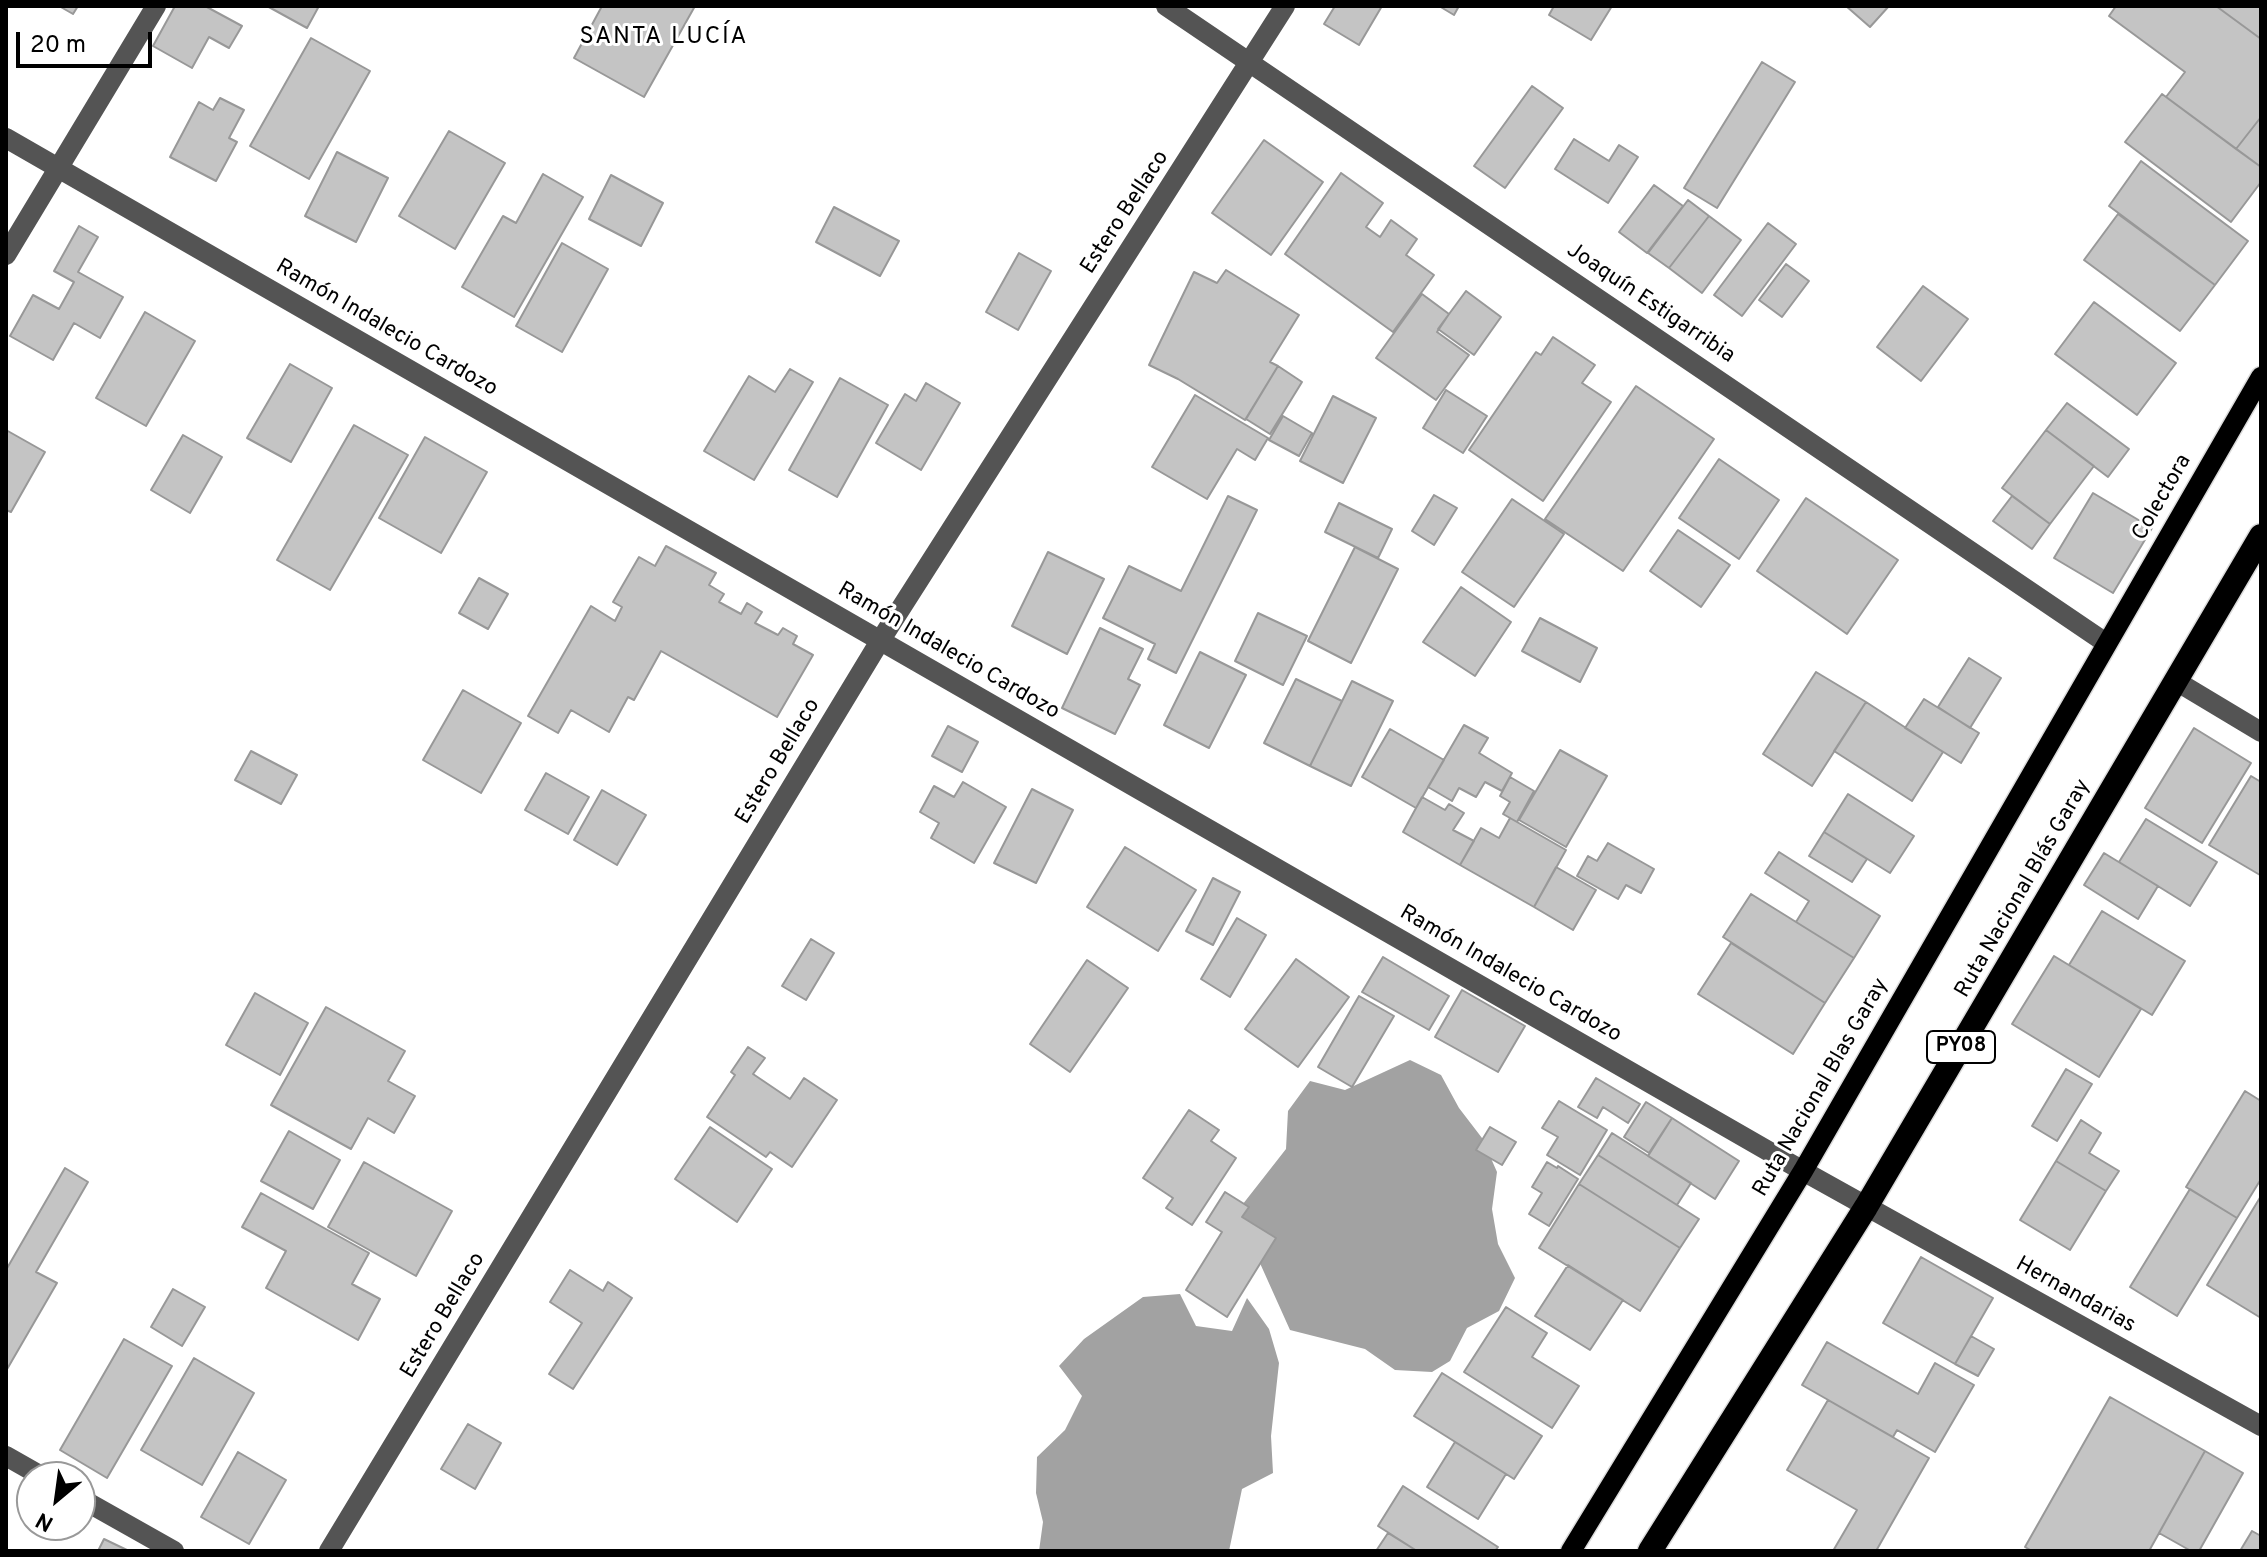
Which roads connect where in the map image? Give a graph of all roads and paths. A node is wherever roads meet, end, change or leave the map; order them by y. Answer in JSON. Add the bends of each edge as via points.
{"nodes":[{"id":1,"x":156,"y":6,"type":"edge"},
{"id":2,"x":1166,"y":6,"type":"edge"},
{"id":3,"x":1285,"y":6,"type":"edge"},
{"id":4,"x":1251,"y":62,"type":"junction"},
{"id":5,"x":6,"y":138,"type":"edge"},
{"id":6,"x":59,"y":168,"type":"junction"},
{"id":7,"x":6,"y":255,"type":"edge"},
{"id":8,"x":2261,"y":377,"type":"edge"},
{"id":9,"x":2261,"y":536,"type":"edge"},
{"id":10,"x":880,"y":641,"type":"junction"},
{"id":11,"x":2106,"y":643,"type":"junction"},
{"id":12,"x":2176,"y":681,"type":"junction"},
{"id":13,"x":2261,"y":732,"type":"edge"},
{"id":14,"x":1803,"y":1171,"type":"junction"},
{"id":15,"x":1866,"y":1207,"type":"junction"},
{"id":16,"x":2261,"y":1426,"type":"edge"},
{"id":17,"x":96,"y":1507,"type":"edge"},
{"id":18,"x":174,"y":1551,"type":"edge"},
{"id":19,"x":329,"y":1551,"type":"edge"},
{"id":20,"x":1571,"y":1551,"type":"edge"},
{"id":21,"x":1650,"y":1551,"type":"edge"}],
"edges":[{"from":1,"to":6,"type":"street"},
{"from":2,"to":4,"type":"street","name":"Joaquín Estigarribia"},
{"from":3,"to":4,"type":"street","name":"Estero Bellaco"},
{"from":4,"to":10,"type":"street","name":"Estero Bellaco"},
{"from":4,"to":11,"type":"street","name":"Joaquín Estigarribia"},
{"from":5,"to":6,"type":"street","name":"Ramón Indalecio Cardozo"},
{"from":6,"to":7,"type":"street"},
{"from":6,"to":10,"type":"street","name":"Ramón Indalecio Cardozo"},
{"from":8,"to":11,"type":"main road","name":"Colectora"},
{"from":9,"to":12,"type":"highway","name":"Ruta Nacional Blás Garay","number":"PY08"},
{"from":10,"to":14,"type":"street","name":"Ramón Indalecio Cardozo"},
{"from":10,"to":19,"type":"street","name":"Estero Bellaco"},
{"from":11,"to":14,"type":"main road","name":"Ruta Nacional Blas Garay"},
{"from":12,"to":13,"type":"street"},
{"from":12,"to":15,"type":"highway","name":"Ruta Nacional Blás Garay","number":"PY08"},
{"from":14,"to":15,"type":"street","name":"Ramón Indalecio Cardozo"},
{"from":14,"to":20,"type":"main road","name":"Ruta Nacional Blas Garay"},
{"from":15,"to":16,"type":"street","name":"Hernandarias"},
{"from":15,"to":21,"type":"highway","name":"Ruta Nacional Blás Garay","number":"PY08"},
{"from":17,"to":18,"type":"street"}]}
